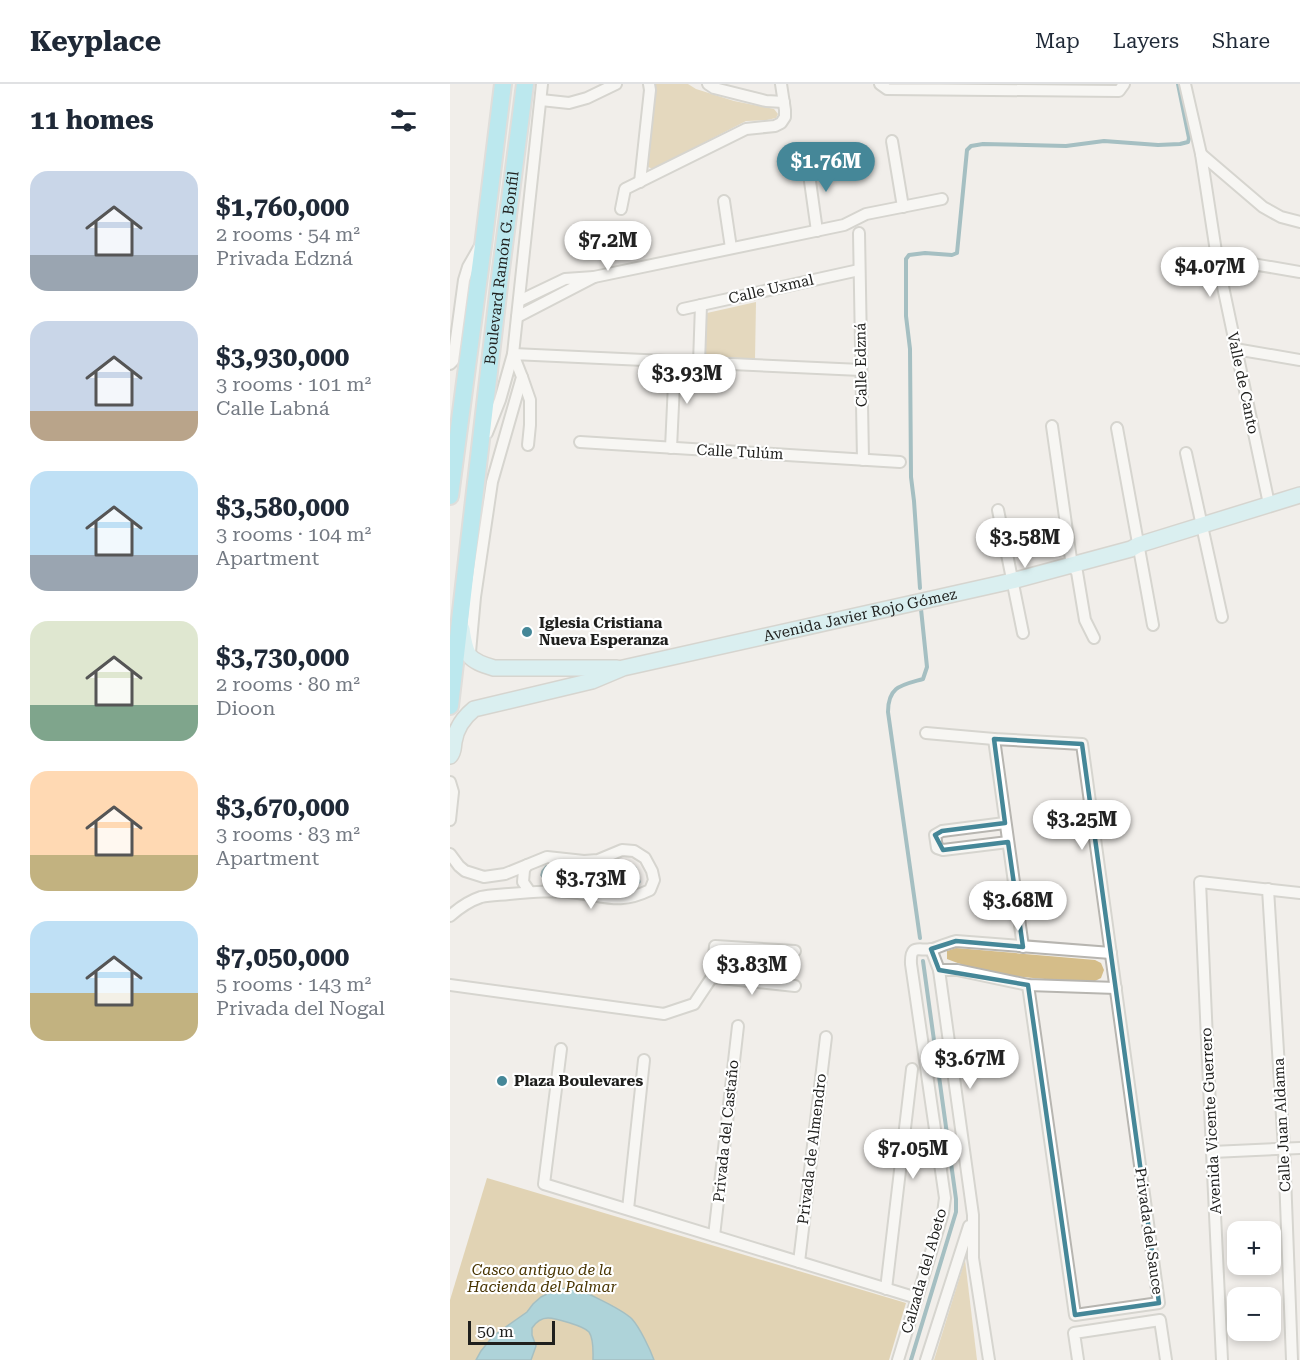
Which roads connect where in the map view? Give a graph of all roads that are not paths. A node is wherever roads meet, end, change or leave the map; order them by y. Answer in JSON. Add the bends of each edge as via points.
{"nodes":[{"id":1,"x":503,"y":84,"type":"edge"},
{"id":2,"x":525,"y":84,"type":"edge"},
{"id":3,"x":543,"y":84,"type":"edge"},
{"id":4,"x":616,"y":84,"type":"edge"},
{"id":5,"x":649,"y":84,"type":"edge"},
{"id":6,"x":708,"y":84,"type":"edge"},
{"id":7,"x":781,"y":84,"type":"edge"},
{"id":8,"x":880,"y":84,"type":"edge"},
{"id":9,"x":1124,"y":84,"type":"edge"},
{"id":10,"x":1185,"y":84,"type":"edge"},
{"id":11,"x":599,"y":88,"type":"edge"},
{"id":12,"x":541,"y":100,"type":"junction"},
{"id":13,"x":784,"y":102,"type":"junction"},
{"id":14,"x":892,"y":141,"type":"dead end"},
{"id":15,"x":1201,"y":154,"type":"junction"},
{"id":16,"x":807,"y":160,"type":"dead end"},
{"id":17,"x":640,"y":182,"type":"junction"},
{"id":18,"x":942,"y":200,"type":"dead end"},
{"id":19,"x":724,"y":201,"type":"dead end"},
{"id":20,"x":903,"y":207,"type":"junction"},
{"id":21,"x":621,"y":209,"type":"dead end"},
{"id":22,"x":1300,"y":222,"type":"edge"},
{"id":23,"x":818,"y":231,"type":"junction"},
{"id":24,"x":859,"y":233,"type":"dead end"},
{"id":25,"x":484,"y":238,"type":"junction"},
{"id":26,"x":731,"y":248,"type":"junction"},
{"id":27,"x":1217,"y":258,"type":"junction"},
{"id":28,"x":859,"y":270,"type":"junction"},
{"id":29,"x":1300,"y":272,"type":"edge"},
{"id":30,"x":594,"y":276,"type":"junction"},
{"id":31,"x":519,"y":301,"type":"junction"},
{"id":32,"x":701,"y":305,"type":"junction"},
{"id":33,"x":683,"y":309,"type":"dead end"},
{"id":34,"x":517,"y":317,"type":"junction"},
{"id":35,"x":1235,"y":349,"type":"junction"},
{"id":36,"x":513,"y":354,"type":"junction"},
{"id":37,"x":1300,"y":360,"type":"edge"},
{"id":38,"x":675,"y":362,"type":"junction"},
{"id":39,"x":699,"y":363,"type":"junction"},
{"id":40,"x":450,"y":364,"type":"edge"},
{"id":41,"x":861,"y":370,"type":"junction"},
{"id":42,"x":522,"y":377,"type":"junction"},
{"id":43,"x":1052,"y":426,"type":"dead end"},
{"id":44,"x":1117,"y":428,"type":"dead end"},
{"id":45,"x":580,"y":442,"type":"dead end"},
{"id":46,"x":528,"y":445,"type":"dead end"},
{"id":47,"x":671,"y":448,"type":"junction"},
{"id":48,"x":479,"y":453,"type":"junction"},
{"id":49,"x":1186,"y":453,"type":"dead end"},
{"id":50,"x":863,"y":460,"type":"junction"},
{"id":51,"x":900,"y":462,"type":"dead end"},
{"id":52,"x":1300,"y":495,"type":"edge"},
{"id":53,"x":450,"y":496,"type":"edge"},
{"id":54,"x":1269,"y":504,"type":"junction"},
{"id":55,"x":998,"y":510,"type":"dead end"},
{"id":56,"x":1202,"y":525,"type":"junction"},
{"id":57,"x":1138,"y":545,"type":"junction"},
{"id":58,"x":1072,"y":566,"type":"junction"},
{"id":59,"x":1012,"y":581,"type":"junction"},
{"id":60,"x":1222,"y":617,"type":"dead end"},
{"id":61,"x":461,"y":620,"type":"junction"},
{"id":62,"x":1153,"y":625,"type":"dead end"},
{"id":63,"x":1023,"y":633,"type":"dead end"},
{"id":64,"x":1094,"y":638,"type":"dead end"},
{"id":65,"x":470,"y":656,"type":"junction"},
{"id":66,"x":623,"y":668,"type":"junction"},
{"id":67,"x":450,"y":706,"type":"edge"},
{"id":68,"x":926,"y":733,"type":"dead end"},
{"id":69,"x":994,"y":739,"type":"junction"},
{"id":70,"x":450,"y":756,"type":"edge"},
{"id":71,"x":450,"y":782,"type":"edge"},
{"id":72,"x":450,"y":820,"type":"edge"},
{"id":73,"x":1005,"y":823,"type":"junction"},
{"id":74,"x":1008,"y":842,"type":"junction"},
{"id":75,"x":450,"y":854,"type":"edge"},
{"id":76,"x":527,"y":865,"type":"junction"},
{"id":77,"x":484,"y":877,"type":"junction"},
{"id":78,"x":1268,"y":889,"type":"junction"},
{"id":79,"x":530,"y":892,"type":"junction"},
{"id":80,"x":1300,"y":893,"type":"edge"},
{"id":81,"x":484,"y":896,"type":"junction"},
{"id":82,"x":450,"y":916,"type":"edge"},
{"id":83,"x":1023,"y":947,"type":"junction"},
{"id":84,"x":931,"y":949,"type":"junction"},
{"id":85,"x":795,"y":951,"type":"dead end"},
{"id":86,"x":1111,"y":953,"type":"junction"},
{"id":87,"x":939,"y":970,"type":"junction"},
{"id":88,"x":712,"y":977,"type":"junction"},
{"id":89,"x":450,"y":985,"type":"edge"},
{"id":90,"x":1028,"y":985,"type":"junction"},
{"id":91,"x":795,"y":986,"type":"dead end"},
{"id":92,"x":1116,"y":988,"type":"junction"},
{"id":93,"x":738,"y":1026,"type":"dead end"},
{"id":94,"x":826,"y":1037,"type":"dead end"},
{"id":95,"x":561,"y":1049,"type":"dead end"},
{"id":96,"x":644,"y":1060,"type":"dead end"},
{"id":97,"x":912,"y":1069,"type":"dead end"},
{"id":98,"x":1300,"y":1148,"type":"edge"},
{"id":99,"x":1284,"y":1149,"type":"junction"},
{"id":100,"x":1212,"y":1152,"type":"junction"},
{"id":101,"x":628,"y":1209,"type":"junction"},
{"id":102,"x":973,"y":1215,"type":"junction"},
{"id":103,"x":714,"y":1236,"type":"junction"},
{"id":104,"x":799,"y":1262,"type":"junction"},
{"id":105,"x":886,"y":1289,"type":"junction"},
{"id":106,"x":916,"y":1298,"type":"junction"},
{"id":107,"x":898,"y":1360,"type":"edge"},
{"id":108,"x":926,"y":1360,"type":"edge"},
{"id":109,"x":989,"y":1360,"type":"edge"},
{"id":110,"x":1078,"y":1360,"type":"edge"},
{"id":111,"x":1166,"y":1360,"type":"edge"},
{"id":112,"x":1222,"y":1360,"type":"edge"},
{"id":113,"x":1292,"y":1360,"type":"edge"}],
"edges":[{"from":1,"to":25,"type":"main road","name":"Boulevard Ramón G. Bonfil"},
{"from":2,"to":48,"type":"main road","name":"Boulevard Ramón G. Bonfil"},
{"from":3,"to":12,"type":"street","name":"Boulevard Ramón G. Bonfil"},
{"from":4,"to":11,"type":"street"},
{"from":5,"to":17,"type":"street"},
{"from":6,"to":13,"type":"street","via":[[766,101]]},
{"from":7,"to":13,"type":"street"},
{"from":8,"to":9,"type":"street","via":[[888,89],[1119,91]]},
{"from":10,"to":15,"type":"street","name":"Valle de Canto"},
{"from":11,"to":12,"type":"street","via":[[587,98],[569,103]]},
{"from":12,"to":31,"type":"street","name":"Boulevard Ramón G. Bonfil"},
{"from":13,"to":17,"type":"street","via":[[785,117],[781,123],[746,129]]},
{"from":14,"to":20,"type":"street"},
{"from":15,"to":22,"type":"street","via":[[1263,207]]},
{"from":15,"to":27,"type":"street","name":"Valle de Canto"},
{"from":16,"to":23,"type":"street"},
{"from":17,"to":21,"type":"street","via":[[625,189]]},
{"from":18,"to":20,"type":"street"},
{"from":19,"to":26,"type":"street"},
{"from":20,"to":23,"type":"street","via":[[866,214],[844,225]]},
{"from":23,"to":26,"type":"street"},
{"from":24,"to":28,"type":"street","name":"Calle Edzná"},
{"from":25,"to":40,"type":"street","name":"Boulevard Ramón G. Bonfil","via":[[464,280]]},
{"from":25,"to":53,"type":"main road","name":"Boulevard Ramón G. Bonfil"},
{"from":26,"to":30,"type":"street"},
{"from":27,"to":29,"type":"street"},
{"from":27,"to":35,"type":"street","name":"Valle de Canto"},
{"from":28,"to":32,"type":"street","name":"Calle Uxmal"},
{"from":28,"to":41,"type":"street","name":"Calle Edzná"},
{"from":30,"to":31,"type":"street","via":[[565,279]]},
{"from":30,"to":34,"type":"street"},
{"from":31,"to":34,"type":"street","name":"Boulevard Ramón G. Bonfil"},
{"from":32,"to":33,"type":"street","name":"Calle Uxmal"},
{"from":32,"to":39,"type":"street"},
{"from":34,"to":36,"type":"street","name":"Boulevard Ramón G. Bonfil"},
{"from":35,"to":37,"type":"street"},
{"from":35,"to":54,"type":"street","name":"Valle de Canto"},
{"from":36,"to":38,"type":"street"},
{"from":36,"to":42,"type":"street","name":"Boulevard Ramón G. Bonfil"},
{"from":36,"to":48,"type":"street","name":"Boulevard Ramón G. Bonfil"},
{"from":38,"to":39,"type":"street"},
{"from":38,"to":47,"type":"street"},
{"from":39,"to":41,"type":"street"},
{"from":41,"to":50,"type":"street","name":"Calle Edzná"},
{"from":42,"to":46,"type":"street","name":"Boulevard Ramón G. Bonfil","via":[[530,400]]},
{"from":42,"to":65,"type":"street","via":[[492,482]]},
{"from":43,"to":58,"type":"street"},
{"from":44,"to":57,"type":"street"},
{"from":45,"to":47,"type":"street","name":"Calle Tulúm"},
{"from":47,"to":50,"type":"street","name":"Calle Tulúm"},
{"from":48,"to":61,"type":"main road","name":"Boulevard Ramón G. Bonfil"},
{"from":49,"to":56,"type":"street"},
{"from":50,"to":51,"type":"street","name":"Calle Tulúm"},
{"from":52,"to":54,"type":"street","name":"Avenida Javier Rojo Gómez"},
{"from":54,"to":56,"type":"street","name":"Avenida Javier Rojo Gómez"},
{"from":55,"to":59,"type":"street"},
{"from":56,"to":57,"type":"street","name":"Avenida Javier Rojo Gómez"},
{"from":56,"to":60,"type":"street"},
{"from":57,"to":58,"type":"street","name":"Avenida Javier Rojo Gómez"},
{"from":57,"to":62,"type":"street"},
{"from":58,"to":59,"type":"street","name":"Avenida Javier Rojo Gómez"},
{"from":58,"to":64,"type":"street","via":[[1077,572],[1085,620]]},
{"from":59,"to":63,"type":"street"},
{"from":59,"to":66,"type":"street","name":"Avenida Javier Rojo Gómez"},
{"from":61,"to":65,"type":"street","via":[[465,651]]},
{"from":61,"to":67,"type":"main road","name":"Boulevard Ramón G. Bonfil"},
{"from":65,"to":66,"type":"street","name":"Avenida Javier Rojo Gómez","via":[[475,663],[494,668]]},
{"from":66,"to":70,"type":"street","name":"Avenida Javier Rojo Gómez","via":[[592,681],[474,709],[461,722]]},
{"from":68,"to":69,"type":"street"},
{"from":69,"to":73,"type":"street"},
{"from":69,"to":86,"type":"street","name":"Privada del Sauce","via":[[1082,744]]},
{"from":71,"to":72,"type":"street"},
{"from":73,"to":74,"type":"street"},
{"from":73,"to":74,"type":"street","via":[[942,831],[935,835],[936,843],[943,850]]},
{"from":74,"to":83,"type":"street"},
{"from":75,"to":77,"type":"street","via":[[465,871]]},
{"from":76,"to":77,"type":"street","via":[[506,874]]},
{"from":76,"to":79,"type":"street","via":[[523,882]]},
{"from":76,"to":79,"type":"street","via":[[548,857],[584,861],[622,850],[634,851],[645,858],[654,880],[650,890],[625,899]]},
{"from":77,"to":81,"type":"street"},
{"from":78,"to":80,"type":"street"},
{"from":78,"to":99,"type":"street","name":"Calle Juan Aldama"},
{"from":78,"to":100,"type":"street","name":"Avenida Vicente Guerrero","via":[[1200,882]]},
{"from":79,"to":81,"type":"street"},
{"from":81,"to":82,"type":"street"},
{"from":83,"to":84,"type":"street","via":[[956,941]]},
{"from":83,"to":86,"type":"street"},
{"from":84,"to":87,"type":"street"},
{"from":84,"to":106,"type":"street","name":"Calzada del Abeto","via":[[917,948],[910,957],[945,1198]]},
{"from":85,"to":88,"type":"street","via":[[715,946]]},
{"from":86,"to":92,"type":"street","name":"Privada del Sauce"},
{"from":87,"to":90,"type":"street"},
{"from":87,"to":102,"type":"street"},
{"from":88,"to":89,"type":"street","via":[[694,1004],[664,1014]]},
{"from":88,"to":91,"type":"street"},
{"from":90,"to":92,"type":"street"},
{"from":90,"to":92,"type":"street","name":"Privada del Sauce","via":[[1075,1315],[1160,1303]]},
{"from":93,"to":103,"type":"street","name":"Privada del Castaño"},
{"from":94,"to":104,"type":"street","name":"Privada de Almendro"},
{"from":95,"to":101,"type":"street","via":[[544,1184]]},
{"from":96,"to":101,"type":"street"},
{"from":97,"to":105,"type":"street"},
{"from":98,"to":99,"type":"street"},
{"from":99,"to":100,"type":"street"},
{"from":99,"to":113,"type":"street","name":"Calle Juan Aldama"},
{"from":100,"to":112,"type":"street","name":"Avenida Vicente Guerrero"},
{"from":101,"to":103,"type":"street"},
{"from":102,"to":108,"type":"street","name":"Calzada del Abeto"},
{"from":102,"to":109,"type":"street","via":[[973,1258]]},
{"from":103,"to":104,"type":"street"},
{"from":104,"to":105,"type":"street"},
{"from":105,"to":106,"type":"street"},
{"from":106,"to":107,"type":"street","name":"Calzada del Abeto"},
{"from":110,"to":111,"type":"street","via":[[1074,1333],[1160,1320]]}]}
